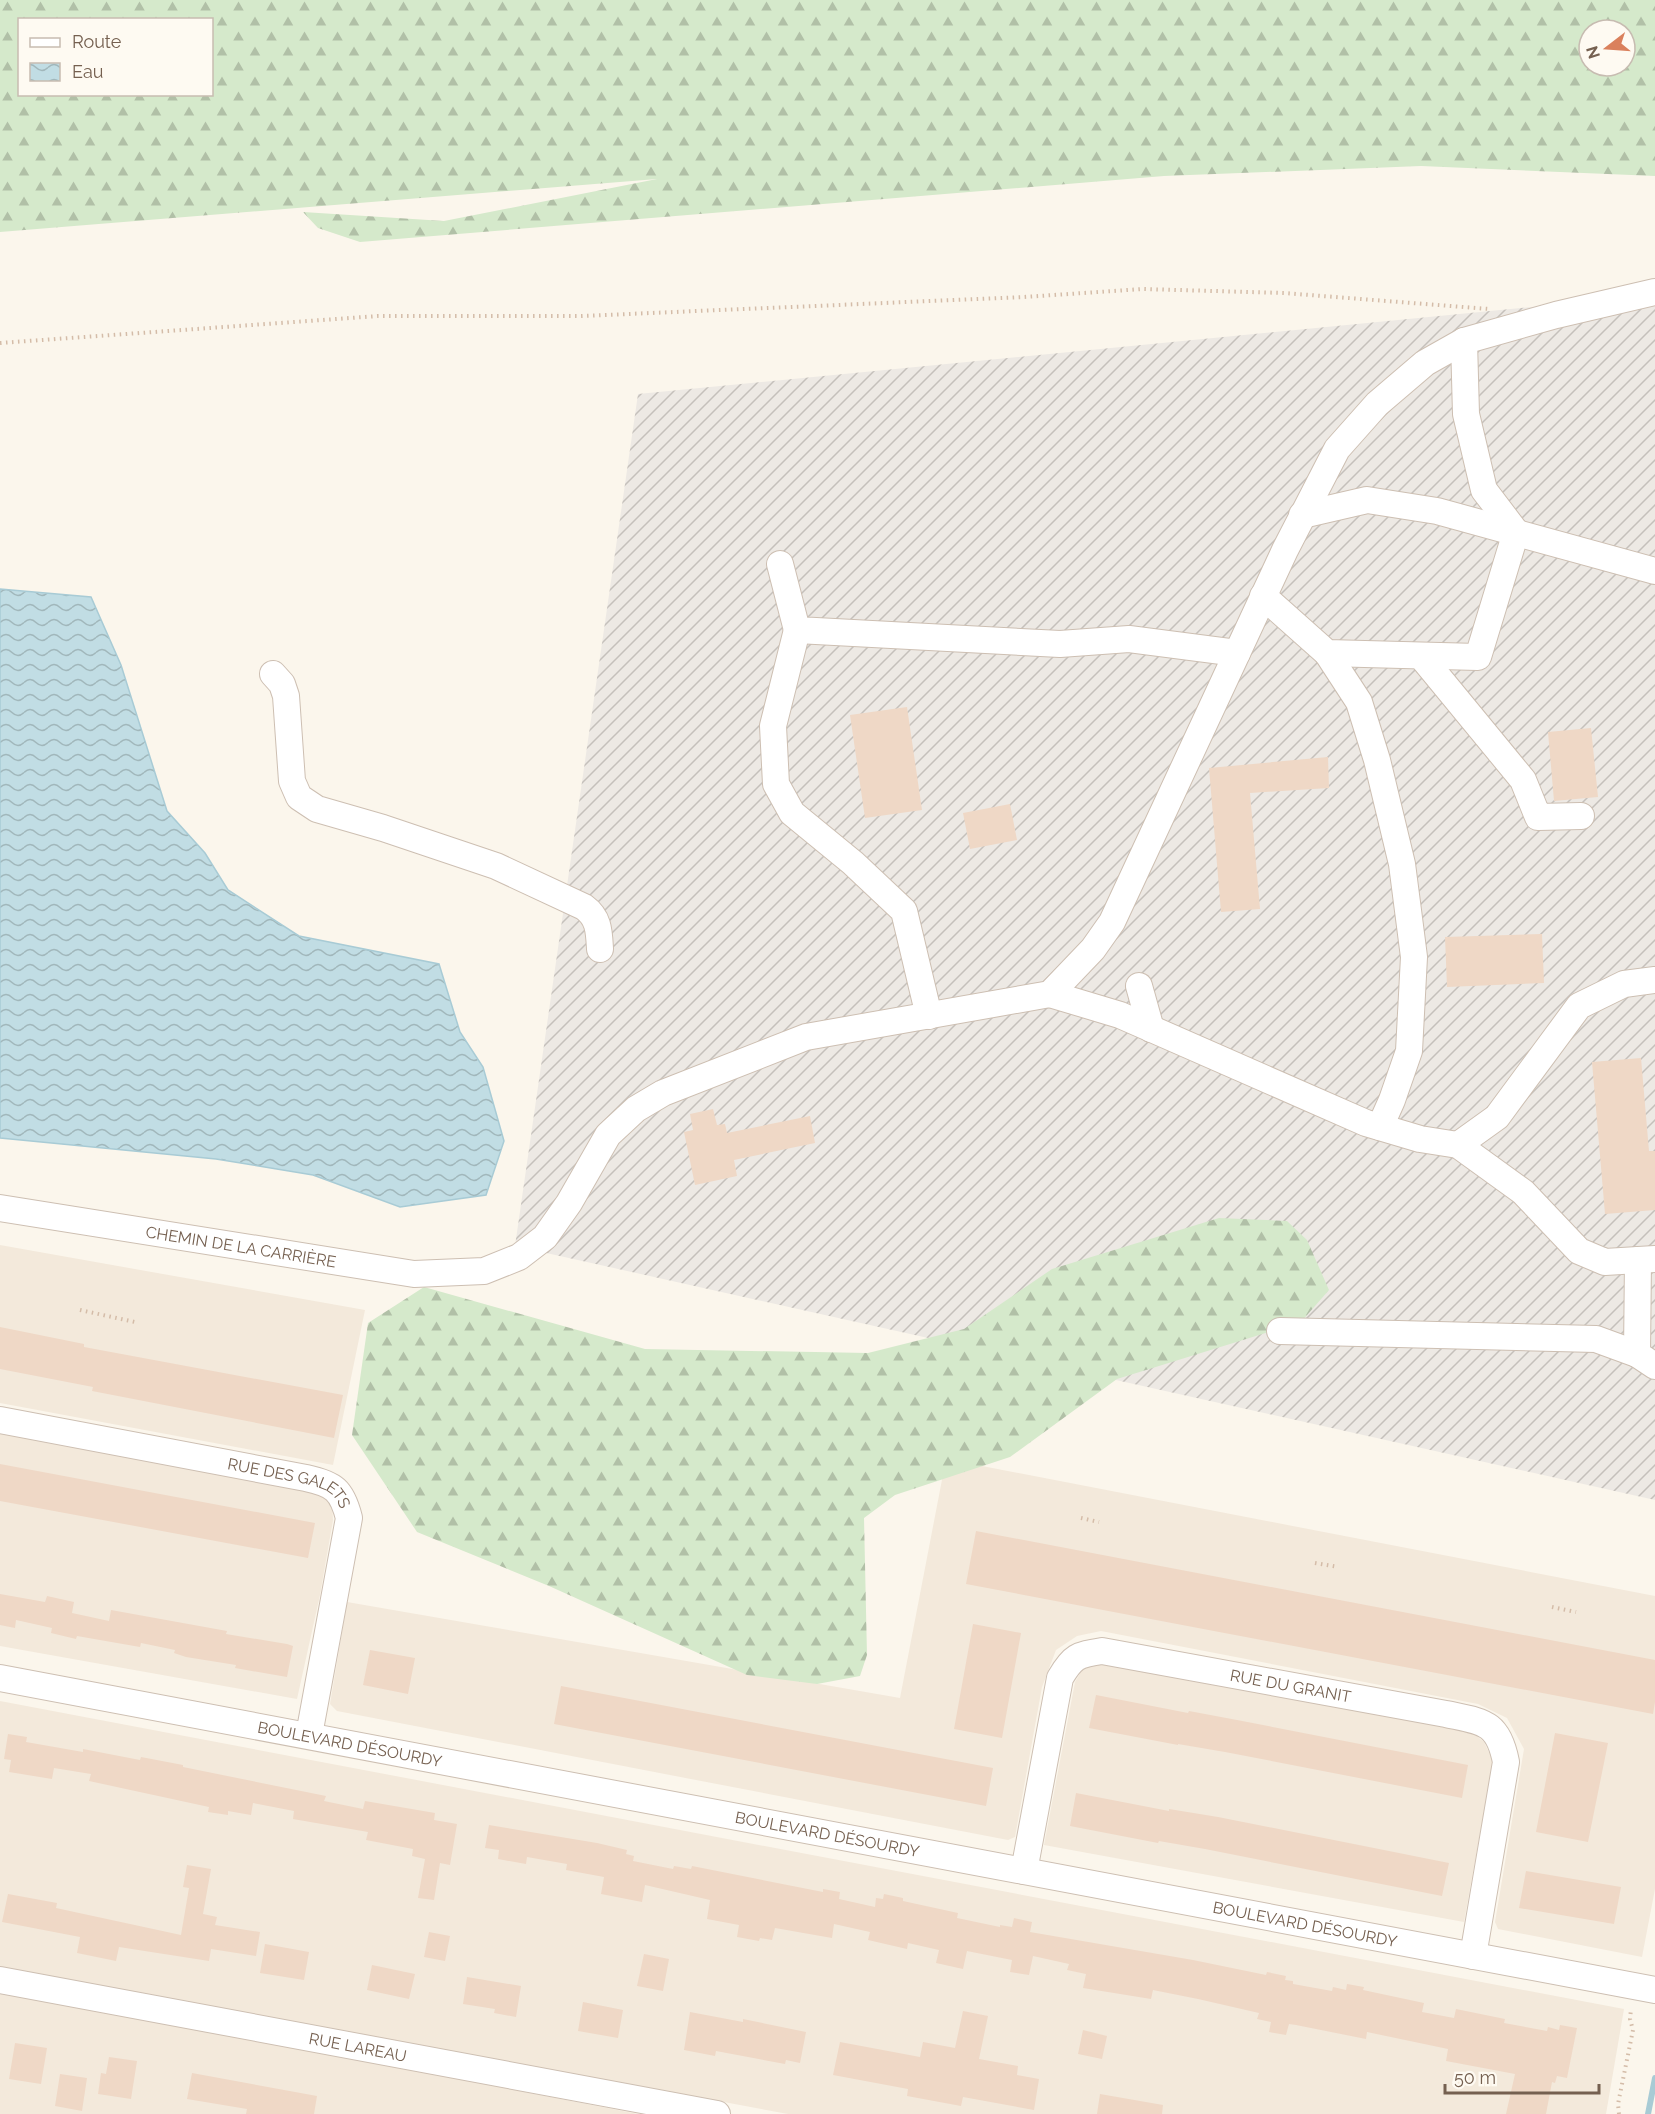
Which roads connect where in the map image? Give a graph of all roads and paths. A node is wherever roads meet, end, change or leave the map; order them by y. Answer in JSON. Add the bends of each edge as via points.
{"nodes":[{"id":1,"x":1655,"y":292,"type":"edge"},
{"id":2,"x":1497,"y":310,"type":"dead end"},
{"id":3,"x":1464,"y":340,"type":"junction"},
{"id":4,"x":0,"y":343,"type":"edge"},
{"id":5,"x":1302,"y":515,"type":"junction"},
{"id":6,"x":1515,"y":532,"type":"junction"},
{"id":7,"x":780,"y":564,"type":"dead end"},
{"id":8,"x":1655,"y":571,"type":"edge"},
{"id":9,"x":1263,"y":596,"type":"junction"},
{"id":10,"x":797,"y":630,"type":"junction"},
{"id":11,"x":1237,"y":653,"type":"junction"},
{"id":12,"x":1327,"y":653,"type":"junction"},
{"id":13,"x":1421,"y":656,"type":"junction"},
{"id":14,"x":273,"y":674,"type":"dead end"},
{"id":15,"x":1581,"y":816,"type":"dead end"},
{"id":16,"x":600,"y":949,"type":"dead end"},
{"id":17,"x":1655,"y":980,"type":"edge"},
{"id":18,"x":1139,"y":986,"type":"dead end"},
{"id":19,"x":1050,"y":994,"type":"junction"},
{"id":20,"x":929,"y":1016,"type":"junction"},
{"id":21,"x":1151,"y":1029,"type":"junction"},
{"id":22,"x":1380,"y":1127,"type":"junction"},
{"id":23,"x":1458,"y":1145,"type":"junction"},
{"id":24,"x":0,"y":1208,"type":"edge"},
{"id":25,"x":1646,"y":1259,"type":"edge"},
{"id":26,"x":80,"y":1310,"type":"dead end"},
{"id":27,"x":135,"y":1322,"type":"dead end"},
{"id":28,"x":1280,"y":1331,"type":"dead end"},
{"id":29,"x":1646,"y":1360,"type":"edge"},
{"id":30,"x":0,"y":1420,"type":"edge"},
{"id":31,"x":1082,"y":1518,"type":"dead end"},
{"id":32,"x":1099,"y":1521,"type":"dead end"},
{"id":33,"x":1315,"y":1563,"type":"dead end"},
{"id":34,"x":1338,"y":1567,"type":"dead end"},
{"id":35,"x":1552,"y":1607,"type":"dead end"},
{"id":36,"x":1576,"y":1612,"type":"dead end"},
{"id":37,"x":0,"y":1678,"type":"edge"},
{"id":38,"x":309,"y":1735,"type":"junction"},
{"id":39,"x":1024,"y":1871,"type":"junction"},
{"id":40,"x":1473,"y":1956,"type":"junction"},
{"id":41,"x":0,"y":1980,"type":"edge"},
{"id":42,"x":1655,"y":1990,"type":"edge"},
{"id":43,"x":1632,"y":2006,"type":"dead end"},
{"id":44,"x":717,"y":2114,"type":"edge"},
{"id":45,"x":1619,"y":2114,"type":"edge"}],
"edges":[{"from":1,"to":3,"type":"street"},
{"from":2,"to":4,"type":"path","via":[[1284,293],[1143,289],[581,316],[378,316]]},
{"from":3,"to":5,"type":"street","via":[[1425,363],[1377,404],[1337,449]]},
{"from":3,"to":6,"type":"street","via":[[1466,414],[1484,490]]},
{"from":5,"to":6,"type":"street","via":[[1367,500],[1437,511]]},
{"from":5,"to":9,"type":"street"},
{"from":6,"to":8,"type":"street"},
{"from":6,"to":13,"type":"street","via":[[1478,657]]},
{"from":7,"to":10,"type":"street"},
{"from":9,"to":11,"type":"street"},
{"from":9,"to":12,"type":"street"},
{"from":10,"to":11,"type":"street","via":[[1060,644],[1129,639]]},
{"from":10,"to":20,"type":"street","via":[[773,726],[776,784],[792,813],[853,862],[904,911]]},
{"from":11,"to":19,"type":"street","via":[[1112,922],[1093,949]]},
{"from":12,"to":13,"type":"street"},
{"from":12,"to":22,"type":"street","via":[[1359,702],[1377,760],[1402,864],[1414,957],[1409,1052]]},
{"from":13,"to":15,"type":"street","via":[[1523,780],[1538,817]]},
{"from":14,"to":16,"type":"street","via":[[286,696],[292,781],[299,797],[317,809],[496,866],[584,907],[599,926]]},
{"from":17,"to":23,"type":"street","via":[[1624,984],[1579,1006],[1497,1117]]},
{"from":18,"to":21,"type":"street"},
{"from":19,"to":20,"type":"street","name":"CHEMIN DE LA CARRIÈRE"},
{"from":19,"to":21,"type":"street","via":[[1120,1015]]},
{"from":20,"to":24,"type":"street","name":"CHEMIN DE LA CARRIÈRE","via":[[806,1037],[654,1098],[608,1135],[545,1237],[519,1257],[484,1271],[414,1274]]},
{"from":21,"to":22,"type":"street"},
{"from":22,"to":23,"type":"street"},
{"from":23,"to":25,"type":"street","via":[[1522,1192],[1578,1251],[1605,1262]]},
{"from":25,"to":29,"type":"street"},
{"from":26,"to":27,"type":"path"},
{"from":28,"to":29,"type":"street","via":[[1596,1339]]},
{"from":30,"to":38,"type":"street","name":"RUE DES GALETS","via":[[306,1478],[339,1491],[349,1518]]},
{"from":31,"to":32,"type":"path"},
{"from":33,"to":34,"type":"path"},
{"from":35,"to":36,"type":"path"},
{"from":37,"to":38,"type":"street","name":"BOULEVARD DÉSOURDY"},
{"from":38,"to":39,"type":"street","name":"BOULEVARD DÉSOURDY"},
{"from":39,"to":40,"type":"street","name":"BOULEVARD DÉSOURDY"},
{"from":39,"to":40,"type":"street","name":"RUE DU GRANIT","via":[[1060,1678],[1075,1657],[1102,1651],[1446,1714],[1479,1721],[1494,1730],[1503,1744],[1506,1762]]},
{"from":40,"to":42,"type":"street","name":"BOULEVARD DÉSOURDY"},
{"from":41,"to":44,"type":"street","name":"RUE LAREAU"},
{"from":43,"to":45,"type":"path","via":[[1633,2030]]}]}
